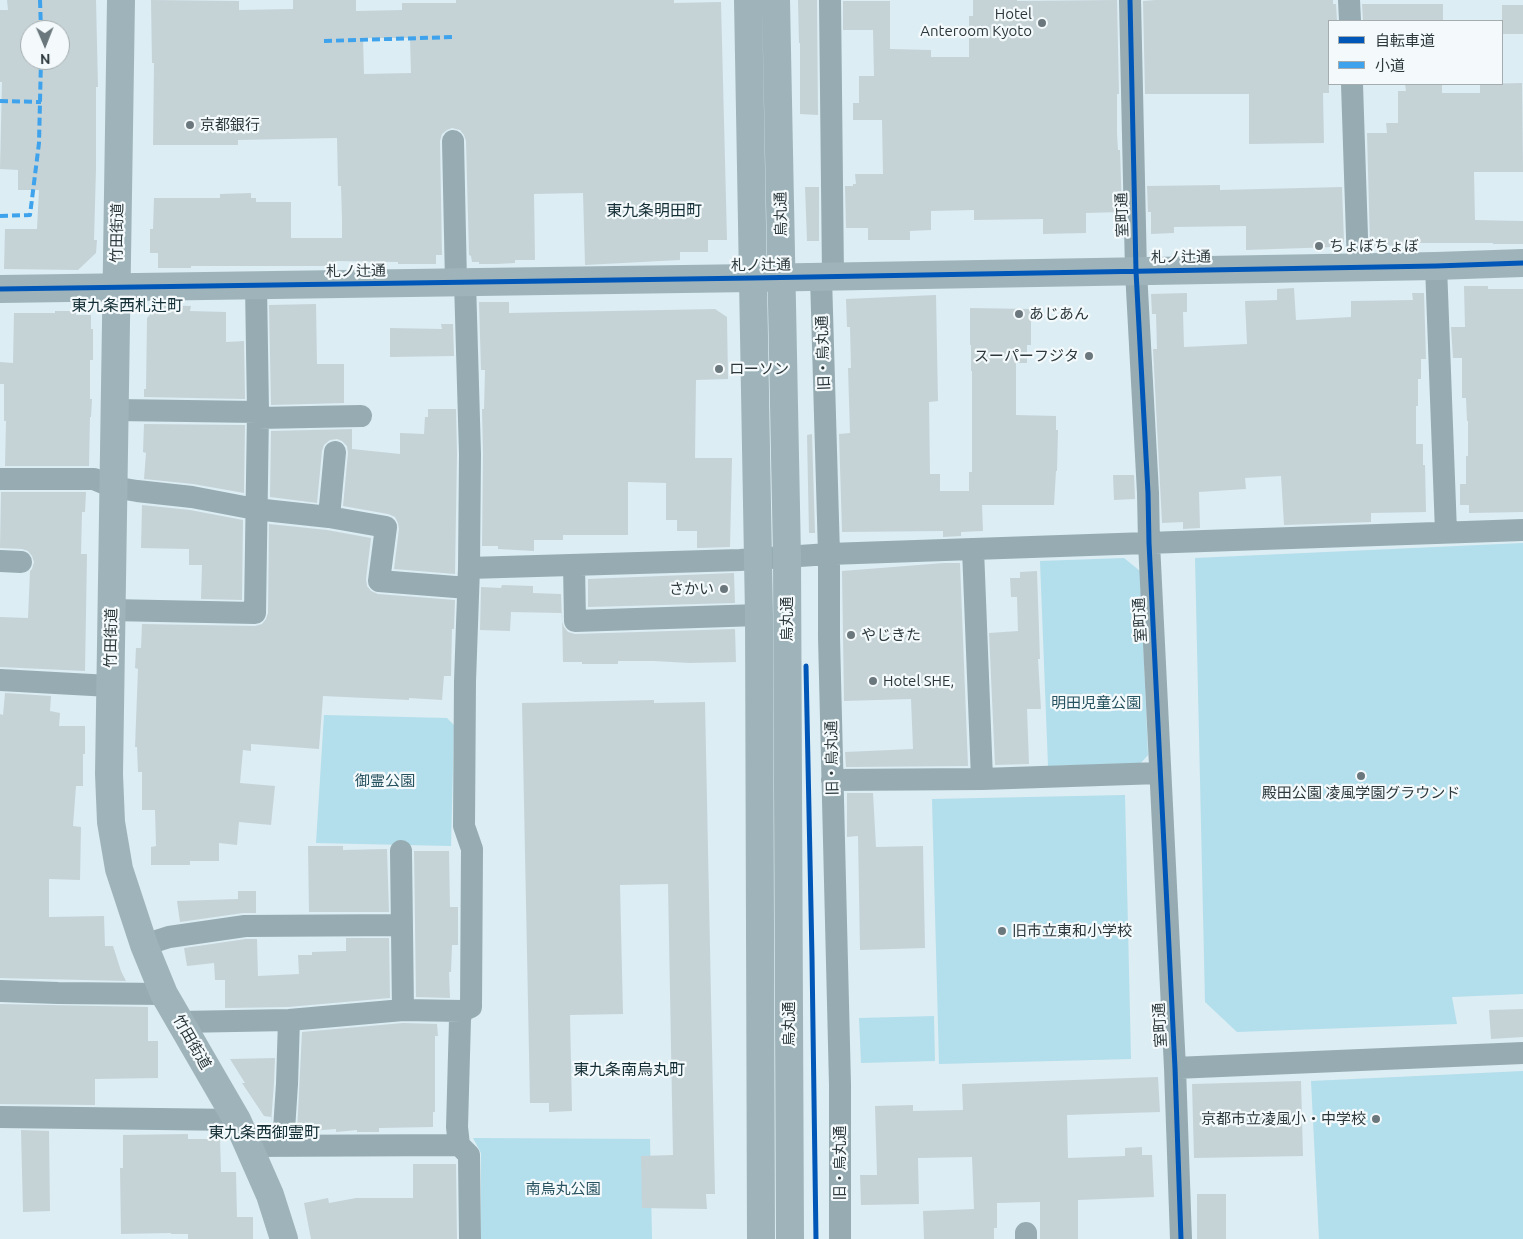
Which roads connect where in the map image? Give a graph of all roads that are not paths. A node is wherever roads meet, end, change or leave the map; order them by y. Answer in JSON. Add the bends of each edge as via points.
{"nodes":[{"id":1,"x":121,"y":0,"type":"edge"},
{"id":2,"x":748,"y":0,"type":"edge"},
{"id":3,"x":776,"y":0,"type":"edge"},
{"id":4,"x":830,"y":0,"type":"edge"},
{"id":5,"x":1130,"y":0,"type":"edge"},
{"id":6,"x":1349,"y":0,"type":"edge"},
{"id":7,"x":1350,"y":20,"type":"edge"},
{"id":8,"x":1352,"y":85,"type":"edge"},
{"id":9,"x":453,"y":141,"type":"dead end"},
{"id":10,"x":1523,"y":264,"type":"edge"},
{"id":11,"x":1436,"y":266,"type":"junction"},
{"id":12,"x":1358,"y":267,"type":"junction"},
{"id":13,"x":1136,"y":271,"type":"junction"},
{"id":14,"x":783,"y":277,"type":"junction"},
{"id":15,"x":827,"y":277,"type":"junction"},
{"id":16,"x":752,"y":278,"type":"junction"},
{"id":17,"x":460,"y":282,"type":"junction"},
{"id":18,"x":256,"y":285,"type":"junction"},
{"id":19,"x":116,"y":287,"type":"junction"},
{"id":20,"x":0,"y":289,"type":"edge"},
{"id":21,"x":114,"y":410,"type":"junction"},
{"id":22,"x":258,"y":415,"type":"junction"},
{"id":23,"x":361,"y":416,"type":"dead end"},
{"id":24,"x":335,"y":452,"type":"dead end"},
{"id":25,"x":0,"y":479,"type":"edge"},
{"id":26,"x":113,"y":486,"type":"junction"},
{"id":27,"x":255,"y":510,"type":"junction"},
{"id":28,"x":329,"y":517,"type":"junction"},
{"id":29,"x":1523,"y":530,"type":"edge"},
{"id":30,"x":1446,"y":532,"type":"junction"},
{"id":31,"x":1149,"y":543,"type":"junction"},
{"id":32,"x":973,"y":549,"type":"junction"},
{"id":33,"x":829,"y":554,"type":"junction"},
{"id":34,"x":787,"y":557,"type":"junction"},
{"id":35,"x":758,"y":559,"type":"junction"},
{"id":36,"x":574,"y":565,"type":"junction"},
{"id":37,"x":469,"y":578,"type":"junction"},
{"id":38,"x":111,"y":610,"type":"junction"},
{"id":39,"x":759,"y":615,"type":"junction"},
{"id":40,"x":0,"y":680,"type":"edge"},
{"id":41,"x":110,"y":686,"type":"junction"},
{"id":42,"x":1160,"y":773,"type":"junction"},
{"id":43,"x":982,"y":779,"type":"junction"},
{"id":44,"x":832,"y":780,"type":"junction"},
{"id":45,"x":401,"y":851,"type":"dead end"},
{"id":46,"x":402,"y":925,"type":"junction"},
{"id":47,"x":144,"y":945,"type":"junction"},
{"id":48,"x":0,"y":991,"type":"edge"},
{"id":49,"x":164,"y":994,"type":"junction"},
{"id":50,"x":403,"y":1010,"type":"junction"},
{"id":51,"x":462,"y":1010,"type":"junction"},
{"id":52,"x":289,"y":1020,"type":"junction"},
{"id":53,"x":180,"y":1022,"type":"junction"},
{"id":54,"x":1523,"y":1054,"type":"edge"},
{"id":55,"x":1175,"y":1068,"type":"junction"},
{"id":56,"x":0,"y":1117,"type":"edge"},
{"id":57,"x":237,"y":1120,"type":"junction"},
{"id":58,"x":283,"y":1145,"type":"junction"},
{"id":59,"x":458,"y":1145,"type":"junction"},
{"id":60,"x":249,"y":1146,"type":"junction"},
{"id":61,"x":284,"y":1239,"type":"edge"},
{"id":62,"x":470,"y":1239,"type":"edge"},
{"id":63,"x":760,"y":1239,"type":"edge"},
{"id":64,"x":790,"y":1239,"type":"edge"},
{"id":65,"x":840,"y":1239,"type":"edge"},
{"id":66,"x":1181,"y":1239,"type":"edge"}],
"edges":[{"from":1,"to":19,"type":"street","name":"竹田街道"},
{"from":2,"to":16,"type":"street","name":"烏丸通"},
{"from":3,"to":14,"type":"street","name":"烏丸通"},
{"from":4,"to":15,"type":"street","name":"旧・烏丸通"},
{"from":5,"to":13,"type":"street","name":"室町通"},
{"from":6,"to":7,"type":"street"},
{"from":8,"to":12,"type":"street"},
{"from":9,"to":17,"type":"street"},
{"from":10,"to":11,"type":"street","name":"札ノ辻通"},
{"from":11,"to":12,"type":"street","name":"札ノ辻通"},
{"from":11,"to":30,"type":"street"},
{"from":12,"to":13,"type":"street","name":"札ノ辻通"},
{"from":13,"to":15,"type":"street","name":"札ノ辻通"},
{"from":13,"to":31,"type":"street","name":"室町通"},
{"from":14,"to":15,"type":"street","name":"札ノ辻通"},
{"from":14,"to":16,"type":"street","name":"札ノ辻通"},
{"from":14,"to":34,"type":"street","name":"烏丸通"},
{"from":15,"to":33,"type":"street","name":"旧・烏丸通"},
{"from":16,"to":17,"type":"street","name":"札ノ辻通"},
{"from":16,"to":35,"type":"street","name":"烏丸通"},
{"from":17,"to":18,"type":"street","name":"札ノ辻通"},
{"from":17,"to":37,"type":"street","via":[[470,450]]},
{"from":18,"to":19,"type":"street","name":"札ノ辻通"},
{"from":18,"to":22,"type":"street"},
{"from":19,"to":20,"type":"street","name":"札ノ辻通"},
{"from":19,"to":21,"type":"street","name":"竹田街道"},
{"from":21,"to":22,"type":"street"},
{"from":21,"to":26,"type":"street","name":"竹田街道"},
{"from":22,"to":23,"type":"street"},
{"from":22,"to":27,"type":"street"},
{"from":24,"to":28,"type":"street"},
{"from":25,"to":26,"type":"street","via":[[94,479]]},
{"from":26,"to":27,"type":"street"},
{"from":26,"to":38,"type":"street","name":"竹田街道"},
{"from":27,"to":28,"type":"street"},
{"from":27,"to":38,"type":"street","via":[[254,613]]},
{"from":28,"to":37,"type":"street","via":[[386,527],[379,581]]},
{"from":29,"to":30,"type":"street"},
{"from":30,"to":31,"type":"street"},
{"from":31,"to":32,"type":"street"},
{"from":31,"to":42,"type":"street","name":"室町通"},
{"from":32,"to":33,"type":"street"},
{"from":32,"to":43,"type":"street"},
{"from":33,"to":34,"type":"street"},
{"from":33,"to":44,"type":"street","name":"旧・烏丸通"},
{"from":34,"to":35,"type":"street"},
{"from":34,"to":64,"type":"street","name":"烏丸通"},
{"from":35,"to":36,"type":"street"},
{"from":35,"to":39,"type":"street","name":"烏丸通"},
{"from":36,"to":37,"type":"street"},
{"from":36,"to":39,"type":"street","via":[[575,621]]},
{"from":37,"to":51,"type":"street","via":[[464,826],[472,849],[471,1007]]},
{"from":38,"to":41,"type":"street","name":"竹田街道"},
{"from":39,"to":63,"type":"street","name":"烏丸通"},
{"from":40,"to":41,"type":"street"},
{"from":41,"to":47,"type":"street","name":"竹田街道","via":[[110,822],[119,869]]},
{"from":42,"to":43,"type":"street"},
{"from":42,"to":55,"type":"street","name":"室町通"},
{"from":43,"to":44,"type":"street"},
{"from":44,"to":65,"type":"street","name":"旧・烏丸通","via":[[840,1095]]},
{"from":45,"to":46,"type":"street"},
{"from":46,"to":47,"type":"street","via":[[245,926],[169,937]]},
{"from":46,"to":50,"type":"street"},
{"from":47,"to":49,"type":"street","name":"竹田街道"},
{"from":48,"to":49,"type":"street"},
{"from":49,"to":53,"type":"street","name":"竹田街道"},
{"from":50,"to":51,"type":"street"},
{"from":50,"to":52,"type":"street"},
{"from":51,"to":59,"type":"street"},
{"from":52,"to":53,"type":"street"},
{"from":52,"to":58,"type":"street"},
{"from":53,"to":57,"type":"street","name":"竹田街道"},
{"from":54,"to":55,"type":"street"},
{"from":55,"to":66,"type":"street","name":"室町通"},
{"from":56,"to":57,"type":"street"},
{"from":57,"to":60,"type":"street","name":"竹田街道"},
{"from":58,"to":59,"type":"street"},
{"from":58,"to":60,"type":"street"},
{"from":59,"to":62,"type":"street","via":[[469,1155]]},
{"from":60,"to":61,"type":"street","name":"竹田街道"}]}
